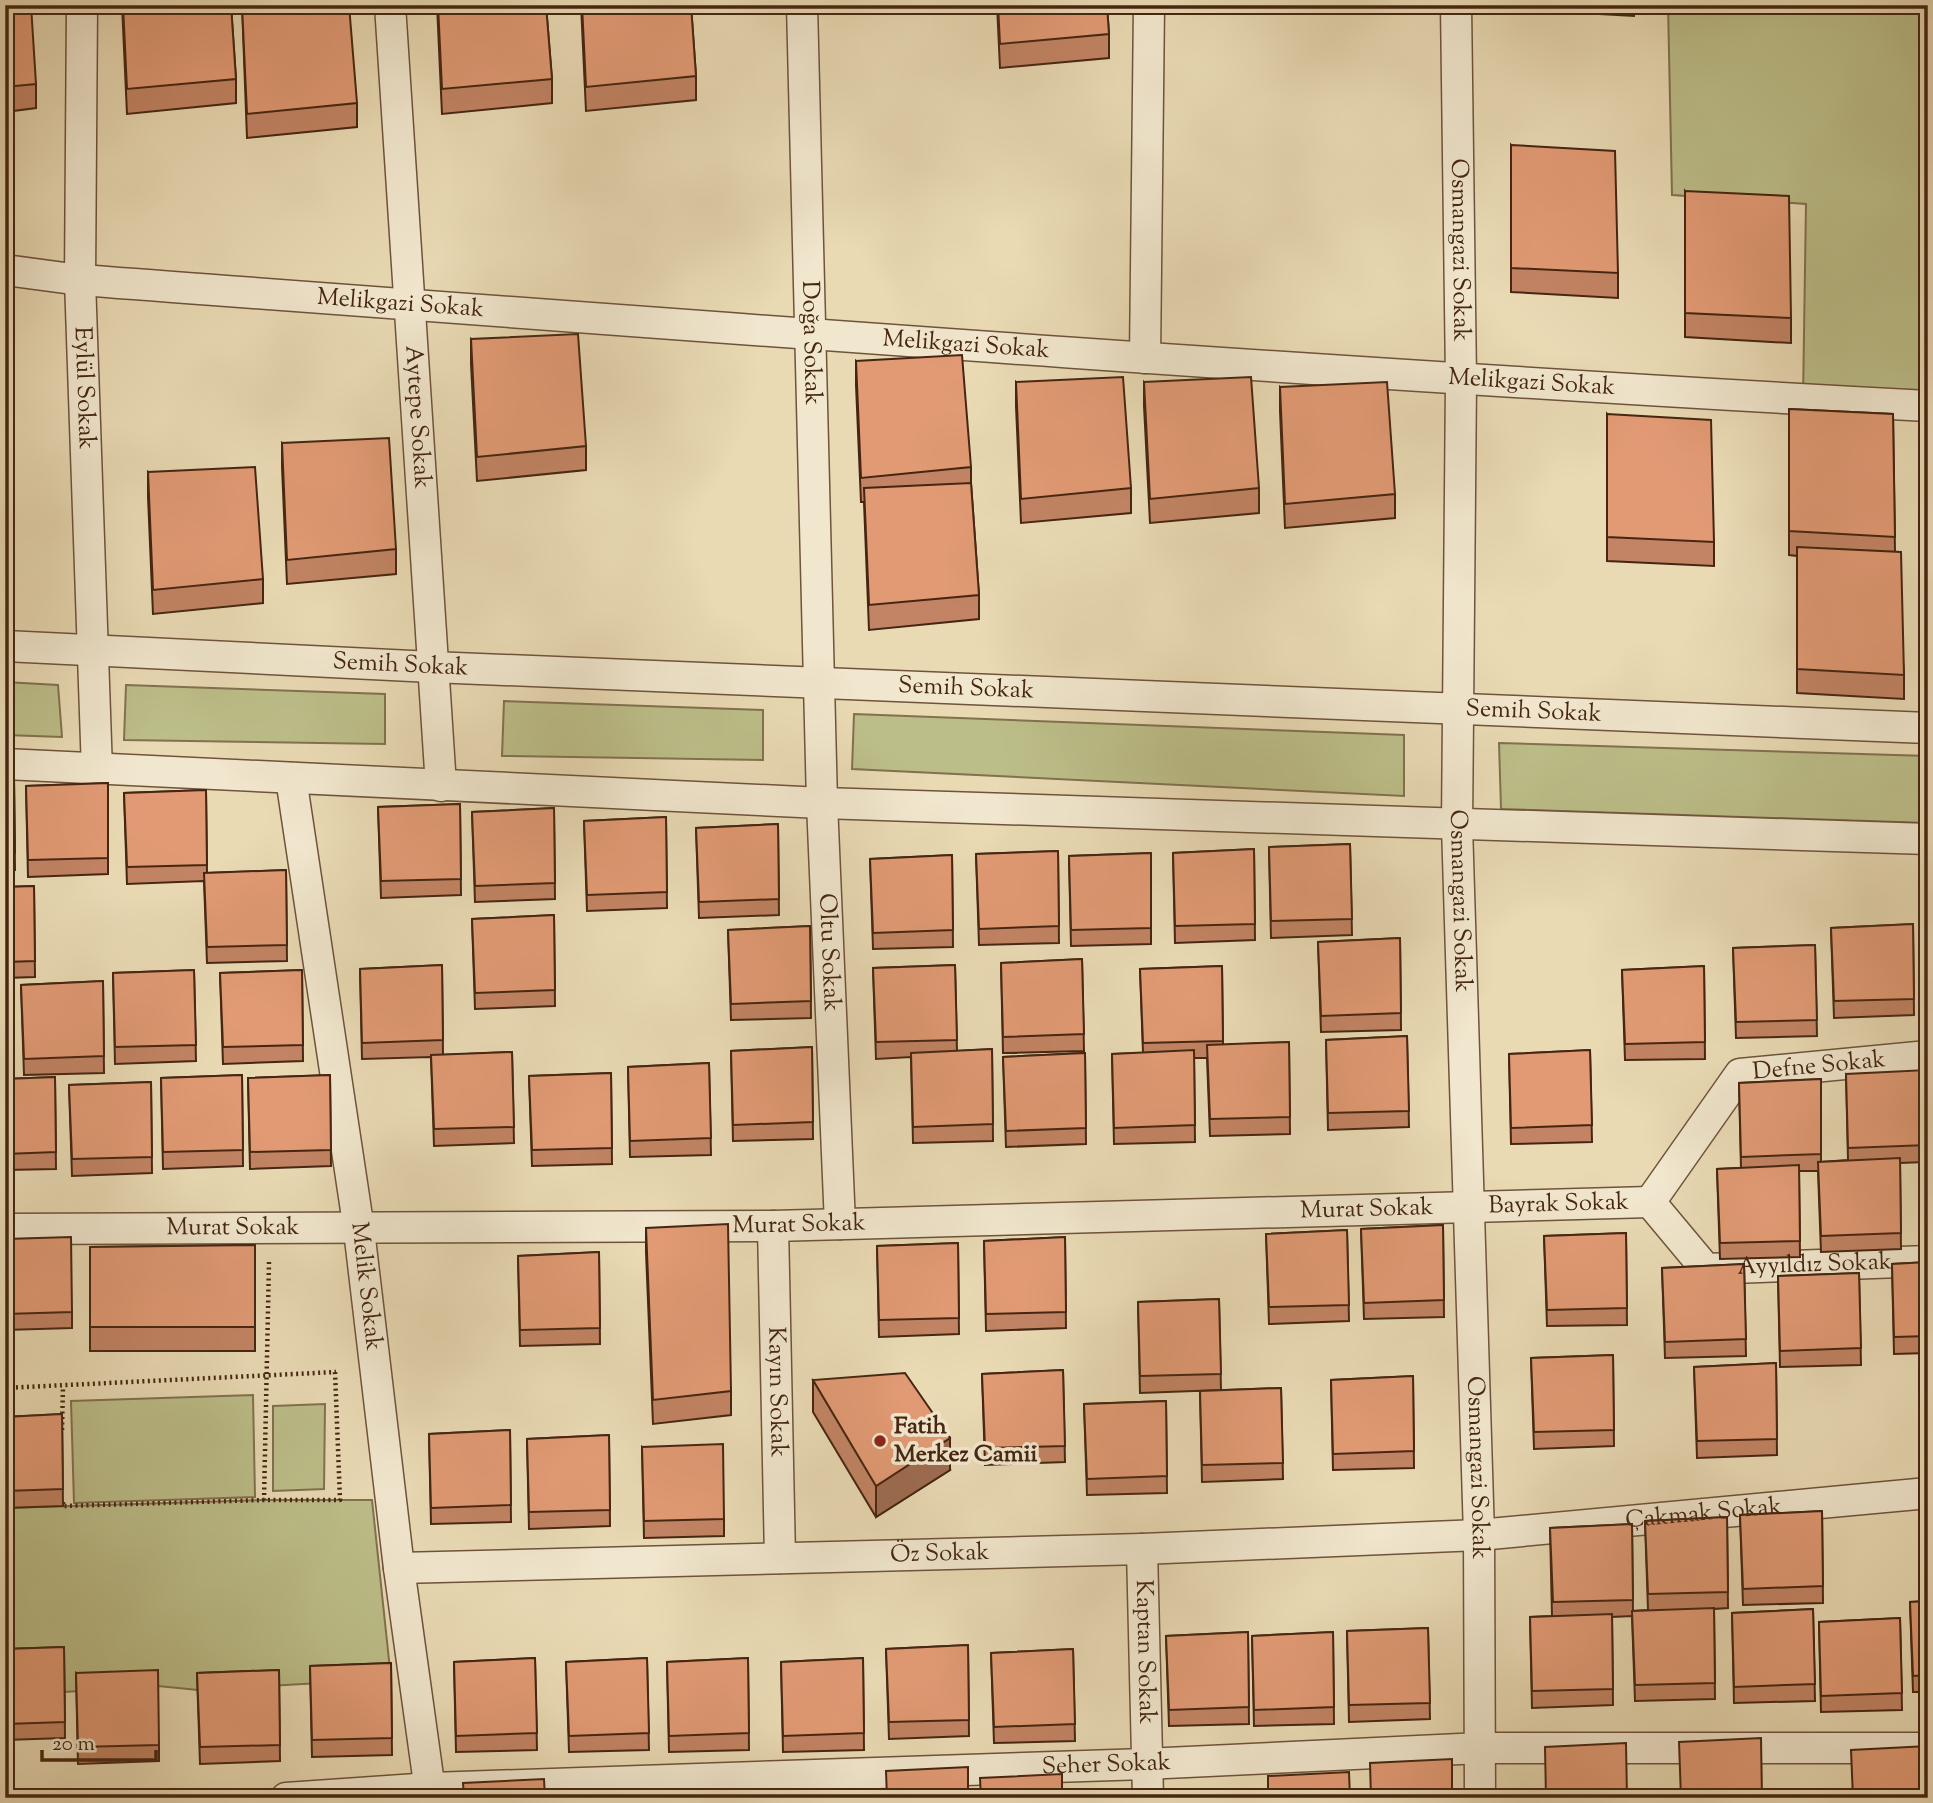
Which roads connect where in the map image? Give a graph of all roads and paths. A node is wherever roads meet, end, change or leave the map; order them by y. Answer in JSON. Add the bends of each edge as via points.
{"nodes":[{"id":1,"x":82,"y":5,"type":"edge"},
{"id":2,"x":390,"y":5,"type":"edge"},
{"id":3,"x":802,"y":5,"type":"edge"},
{"id":4,"x":1149,"y":5,"type":"edge"},
{"id":5,"x":1456,"y":5,"type":"edge"},
{"id":6,"x":5,"y":270,"type":"edge"},
{"id":7,"x":80,"y":280,"type":"junction"},
{"id":8,"x":409,"y":304,"type":"junction"},
{"id":9,"x":811,"y":334,"type":"junction"},
{"id":10,"x":1145,"y":358,"type":"junction"},
{"id":11,"x":1461,"y":380,"type":"junction"},
{"id":12,"x":1928,"y":406,"type":"edge"},
{"id":13,"x":5,"y":646,"type":"edge"},
{"id":14,"x":95,"y":651,"type":"junction"},
{"id":15,"x":432,"y":667,"type":"junction"},
{"id":16,"x":819,"y":681,"type":"junction"},
{"id":17,"x":1458,"y":708,"type":"junction"},
{"id":18,"x":1928,"y":728,"type":"edge"},
{"id":19,"x":5,"y":764,"type":"edge"},
{"id":20,"x":97,"y":771,"type":"junction"},
{"id":21,"x":291,"y":778,"type":"junction"},
{"id":22,"x":441,"y":786,"type":"junction"},
{"id":23,"x":822,"y":803,"type":"junction"},
{"id":24,"x":1457,"y":826,"type":"junction"},
{"id":25,"x":1928,"y":839,"type":"edge"},
{"id":26,"x":1928,"y":1056,"type":"edge"},
{"id":27,"x":1650,"y":1202,"type":"junction"},
{"id":28,"x":1467,"y":1208,"type":"junction"},
{"id":29,"x":840,"y":1224,"type":"junction"},
{"id":30,"x":773,"y":1226,"type":"junction"},
{"id":31,"x":5,"y":1229,"type":"edge"},
{"id":32,"x":270,"y":1230,"type":"junction"},
{"id":33,"x":359,"y":1230,"type":"junction"},
{"id":34,"x":1928,"y":1261,"type":"edge"},
{"id":35,"x":376,"y":1370,"type":"junction"},
{"id":36,"x":335,"y":1372,"type":"junction"},
{"id":37,"x":265,"y":1376,"type":"junction"},
{"id":38,"x":64,"y":1386,"type":"junction"},
{"id":39,"x":5,"y":1388,"type":"edge"},
{"id":40,"x":62,"y":1443,"type":"edge"},
{"id":41,"x":63,"y":1493,"type":"edge"},
{"id":42,"x":1928,"y":1493,"type":"edge"},
{"id":43,"x":264,"y":1500,"type":"junction"},
{"id":44,"x":1479,"y":1535,"type":"junction"},
{"id":45,"x":1142,"y":1549,"type":"junction"},
{"id":46,"x":780,"y":1558,"type":"junction"},
{"id":47,"x":399,"y":1568,"type":"junction"},
{"id":48,"x":1481,"y":1748,"type":"junction"},
{"id":49,"x":1928,"y":1748,"type":"edge"},
{"id":50,"x":1145,"y":1764,"type":"junction"},
{"id":51,"x":431,"y":1793,"type":"edge"},
{"id":52,"x":286,"y":1798,"type":"edge"},
{"id":53,"x":1147,"y":1798,"type":"edge"},
{"id":54,"x":1480,"y":1798,"type":"edge"}],
"edges":[{"from":1,"to":7,"type":"street","name":"Eylül Sokak"},
{"from":2,"to":8,"type":"street","name":"Aytepe Sokak"},
{"from":3,"to":9,"type":"street","name":"Doğa Sokak"},
{"from":4,"to":10,"type":"street"},
{"from":5,"to":11,"type":"street","name":"Osmangazi Sokak"},
{"from":6,"to":7,"type":"street","name":"Melikgazi Sokak"},
{"from":7,"to":8,"type":"street","name":"Melikgazi Sokak"},
{"from":7,"to":14,"type":"street","name":"Eylül Sokak"},
{"from":8,"to":9,"type":"street","name":"Melikgazi Sokak"},
{"from":8,"to":15,"type":"street","name":"Aytepe Sokak"},
{"from":9,"to":10,"type":"street","name":"Melikgazi Sokak"},
{"from":9,"to":16,"type":"street","name":"Doğa Sokak"},
{"from":10,"to":11,"type":"street","name":"Melikgazi Sokak"},
{"from":11,"to":12,"type":"street","name":"Melikgazi Sokak"},
{"from":11,"to":17,"type":"street","name":"Osmangazi Sokak"},
{"from":13,"to":14,"type":"street","name":"Semih Sokak"},
{"from":14,"to":15,"type":"street","name":"Semih Sokak"},
{"from":14,"to":20,"type":"street","name":"Eylül Sokak"},
{"from":15,"to":16,"type":"street","name":"Semih Sokak"},
{"from":15,"to":22,"type":"street","name":"Aytepe Sokak"},
{"from":16,"to":17,"type":"street","name":"Semih Sokak"},
{"from":16,"to":23,"type":"street","name":"Oltu Sokak"},
{"from":17,"to":18,"type":"street","name":"Semih Sokak"},
{"from":17,"to":24,"type":"street","name":"Osmangazi Sokak"},
{"from":19,"to":20,"type":"street"},
{"from":20,"to":21,"type":"street"},
{"from":21,"to":22,"type":"street"},
{"from":21,"to":33,"type":"street","name":"Melik Sokak"},
{"from":22,"to":23,"type":"street"},
{"from":23,"to":24,"type":"street"},
{"from":23,"to":29,"type":"street","name":"Oltu Sokak"},
{"from":24,"to":25,"type":"street"},
{"from":24,"to":28,"type":"street","name":"Osmangazi Sokak"},
{"from":26,"to":27,"type":"street","name":"Defne Sokak","via":[[1740,1074]]},
{"from":27,"to":28,"type":"street","name":"Bayrak Sokak"},
{"from":27,"to":34,"type":"street","name":"Ayyıldız Sokak","via":[[1706,1269]]},
{"from":28,"to":29,"type":"street","name":"Murat Sokak"},
{"from":28,"to":44,"type":"street","name":"Osmangazi Sokak"},
{"from":29,"to":30,"type":"street","name":"Murat Sokak"},
{"from":30,"to":33,"type":"street","name":"Murat Sokak"},
{"from":30,"to":46,"type":"street","name":"Kayın Sokak"},
{"from":31,"to":32,"type":"street","name":"Murat Sokak"},
{"from":32,"to":33,"type":"street","name":"Murat Sokak"},
{"from":32,"to":37,"type":"path"},
{"from":33,"to":35,"type":"street","name":"Melik Sokak"},
{"from":35,"to":36,"type":"path"},
{"from":35,"to":47,"type":"street","name":"Melik Sokak"},
{"from":36,"to":37,"type":"path"},
{"from":36,"to":43,"type":"path","via":[[340,1500]]},
{"from":37,"to":38,"type":"path"},
{"from":37,"to":43,"type":"path"},
{"from":38,"to":39,"type":"path"},
{"from":38,"to":40,"type":"path"},
{"from":41,"to":43,"type":"path","via":[[63,1506]]},
{"from":42,"to":44,"type":"street","name":"Çakmak Sokak"},
{"from":44,"to":45,"type":"street","name":"Öz Sokak"},
{"from":44,"to":48,"type":"street","name":"Osmangazi Sokak"},
{"from":45,"to":46,"type":"street","name":"Öz Sokak"},
{"from":45,"to":50,"type":"street","name":"Kaptan Sokak"},
{"from":46,"to":47,"type":"street","name":"Öz Sokak"},
{"from":47,"to":51,"type":"street","name":"Melik Sokak"},
{"from":48,"to":49,"type":"street","name":"Seher Sokak"},
{"from":48,"to":50,"type":"street","name":"Seher Sokak"},
{"from":48,"to":54,"type":"street","name":"Osmangazi Sokak"},
{"from":50,"to":51,"type":"street","name":"Seher Sokak"},
{"from":50,"to":53,"type":"street","name":"Kaptan Sokak"},
{"from":51,"to":52,"type":"street","name":"Seher Sokak"}]}
